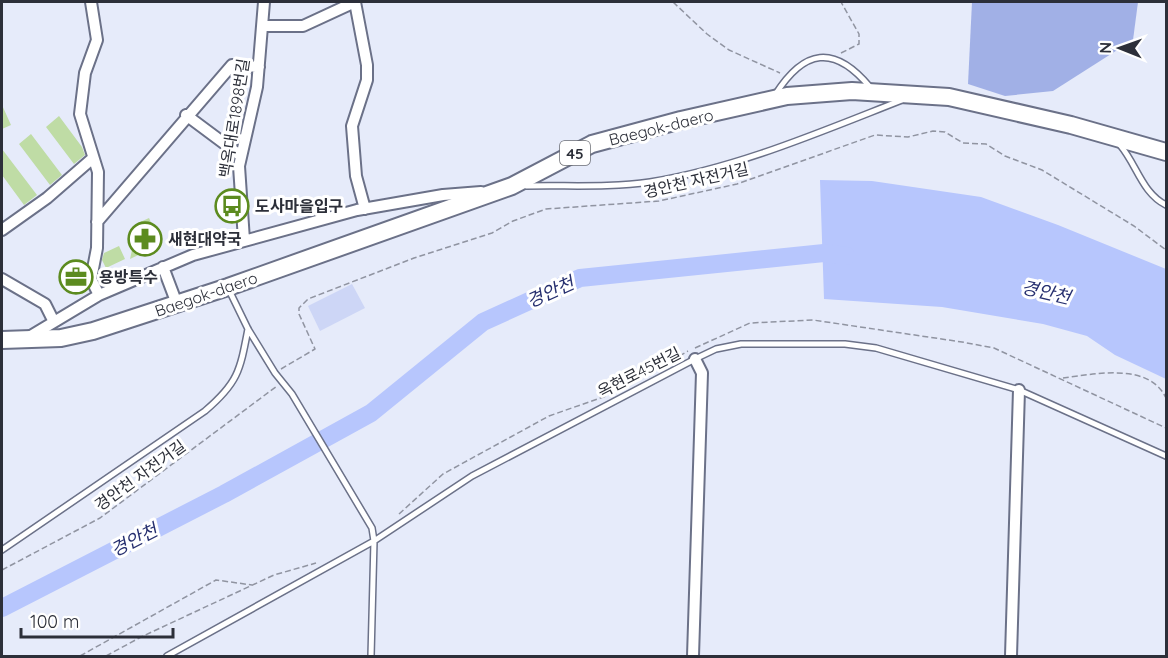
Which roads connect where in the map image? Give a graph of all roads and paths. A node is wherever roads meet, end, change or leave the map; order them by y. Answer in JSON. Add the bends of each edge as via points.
{"nodes":[{"id":1,"x":91,"y":2,"type":"edge"},
{"id":2,"x":264,"y":2,"type":"edge"},
{"id":3,"x":355,"y":2,"type":"edge"},
{"id":4,"x":673,"y":2,"type":"edge"},
{"id":5,"x":841,"y":2,"type":"edge"},
{"id":6,"x":262,"y":26,"type":"junction"},
{"id":7,"x":834,"y":59,"type":"junction"},
{"id":8,"x":259,"y":67,"type":"junction"},
{"id":9,"x":786,"y":76,"type":"junction"},
{"id":10,"x":873,"y":91,"type":"junction"},
{"id":11,"x":918,"y":94,"type":"junction"},
{"id":12,"x":772,"y":99,"type":"junction"},
{"id":13,"x":186,"y":115,"type":"junction"},
{"id":14,"x":1113,"y":137,"type":"junction"},
{"id":15,"x":1167,"y":152,"type":"edge"},
{"id":16,"x":241,"y":156,"type":"junction"},
{"id":17,"x":93,"y":158,"type":"junction"},
{"id":18,"x":506,"y":188,"type":"junction"},
{"id":19,"x":1167,"y":206,"type":"edge"},
{"id":20,"x":364,"y":209,"type":"junction"},
{"id":21,"x":97,"y":222,"type":"junction"},
{"id":22,"x":2,"y":230,"type":"edge"},
{"id":23,"x":244,"y":240,"type":"junction"},
{"id":24,"x":1167,"y":250,"type":"edge"},
{"id":25,"x":163,"y":267,"type":"junction"},
{"id":26,"x":2,"y":279,"type":"edge"},
{"id":27,"x":228,"y":287,"type":"junction"},
{"id":28,"x":99,"y":295,"type":"junction"},
{"id":29,"x":177,"y":304,"type":"junction"},
{"id":30,"x":54,"y":322,"type":"junction"},
{"id":31,"x":248,"y":329,"type":"junction"},
{"id":32,"x":2,"y":340,"type":"edge"},
{"id":33,"x":25,"y":340,"type":"junction"},
{"id":34,"x":695,"y":359,"type":"junction"},
{"id":35,"x":275,"y":373,"type":"junction"},
{"id":36,"x":283,"y":382,"type":"junction"},
{"id":37,"x":1019,"y":390,"type":"junction"},
{"id":38,"x":1167,"y":398,"type":"edge"},
{"id":39,"x":1167,"y":428,"type":"edge"},
{"id":40,"x":1167,"y":456,"type":"edge"},
{"id":41,"x":374,"y":541,"type":"junction"},
{"id":42,"x":2,"y":550,"type":"edge"},
{"id":43,"x":317,"y":563,"type":"dead end"},
{"id":44,"x":2,"y":570,"type":"edge"},
{"id":45,"x":253,"y":586,"type":"junction"},
{"id":46,"x":80,"y":657,"type":"edge"},
{"id":47,"x":106,"y":657,"type":"edge"},
{"id":48,"x":167,"y":657,"type":"edge"},
{"id":49,"x":371,"y":657,"type":"edge"},
{"id":50,"x":693,"y":657,"type":"edge"},
{"id":51,"x":1011,"y":657,"type":"edge"}],
"edges":[{"from":1,"to":17,"type":"street","via":[[97,40],[85,73],[80,114]]},
{"from":2,"to":6,"type":"street","name":"백옥대로1898번길"},
{"from":3,"to":6,"type":"street","via":[[303,26]]},
{"from":3,"to":20,"type":"street","via":[[367,65],[367,80],[352,126],[356,176]]},
{"from":4,"to":9,"type":"path","via":[[729,50]]},
{"from":5,"to":7,"type":"path","via":[[859,34],[859,44]]},
{"from":6,"to":8,"type":"street","name":"백옥대로1898번길"},
{"from":7,"to":9,"type":"lane","via":[[812,59]]},
{"from":7,"to":10,"type":"lane","via":[[856,70]]},
{"from":8,"to":13,"type":"street","via":[[232,65]]},
{"from":8,"to":16,"type":"street","name":"백옥대로1898번길"},
{"from":9,"to":12,"type":"lane"},
{"from":10,"to":11,"type":"main road","name":"Baegok-daero","number":"45"},
{"from":10,"to":12,"type":"main road","name":"Baegok-daero","number":"45","via":[[818,92]]},
{"from":11,"to":14,"type":"main road","name":"Baegok-daero","number":"45","via":[[1022,112]]},
{"from":11,"to":18,"type":"lane","via":[[763,153],[679,176],[622,185]]},
{"from":12,"to":18,"type":"main road","name":"Baegok-daero","number":"45","via":[[592,144]]},
{"from":13,"to":16,"type":"street"},
{"from":13,"to":21,"type":"street"},
{"from":14,"to":15,"type":"main road","name":"Baegok-daero","number":"45"},
{"from":14,"to":19,"type":"lane","via":[[1130,156],[1146,189]]},
{"from":16,"to":23,"type":"street","name":"백옥대로1898번길","via":[[238,184]]},
{"from":17,"to":21,"type":"street","via":[[98,172]]},
{"from":17,"to":22,"type":"street"},
{"from":18,"to":20,"type":"street"},
{"from":18,"to":27,"type":"main road","name":"Baegok-daero","number":"45"},
{"from":20,"to":23,"type":"street"},
{"from":21,"to":28,"type":"street","via":[[91,279]]},
{"from":23,"to":25,"type":"street"},
{"from":24,"to":35,"type":"path","name":"경안천 자전거길","via":[[1042,170],[986,144],[963,143],[945,132],[933,131],[900,137],[875,135],[737,184],[638,204],[546,209],[492,233],[308,299],[299,308],[299,314],[315,349]]},
{"from":25,"to":28,"type":"street"},
{"from":25,"to":29,"type":"street"},
{"from":26,"to":30,"type":"street","via":[[45,304]]},
{"from":27,"to":29,"type":"main road","name":"Baegok-daero","number":"45"},
{"from":27,"to":31,"type":"lane"},
{"from":28,"to":30,"type":"street"},
{"from":29,"to":33,"type":"main road","name":"Baegok-daero","number":"45","via":[[93,331]]},
{"from":30,"to":33,"type":"street"},
{"from":31,"to":35,"type":"lane"},
{"from":31,"to":42,"type":"lane","via":[[241,365],[223,396]]},
{"from":32,"to":33,"type":"main road","name":"Baegok-daero","number":"45"},
{"from":34,"to":37,"type":"lane","name":"옥현로45번길","via":[[741,344],[845,344],[911,357]]},
{"from":34,"to":41,"type":"lane","name":"옥현로45번길","via":[[472,476]]},
{"from":34,"to":50,"type":"street","via":[[702,373]]},
{"from":35,"to":36,"type":"lane"},
{"from":36,"to":41,"type":"lane","via":[[372,528]]},
{"from":36,"to":44,"type":"path","name":"경안천 자전거길","via":[[100,518]]},
{"from":37,"to":40,"type":"lane","name":"옥현로45번길"},
{"from":37,"to":51,"type":"street"},
{"from":38,"to":39,"type":"path","via":[[1151,380],[1140,376],[1102,373],[1061,378]]},
{"from":41,"to":48,"type":"lane","name":"옥현로45번길"},
{"from":41,"to":49,"type":"lane"},
{"from":43,"to":45,"type":"path","via":[[274,575]]},
{"from":45,"to":46,"type":"path","via":[[216,580]]},
{"from":45,"to":47,"type":"path"}]}
